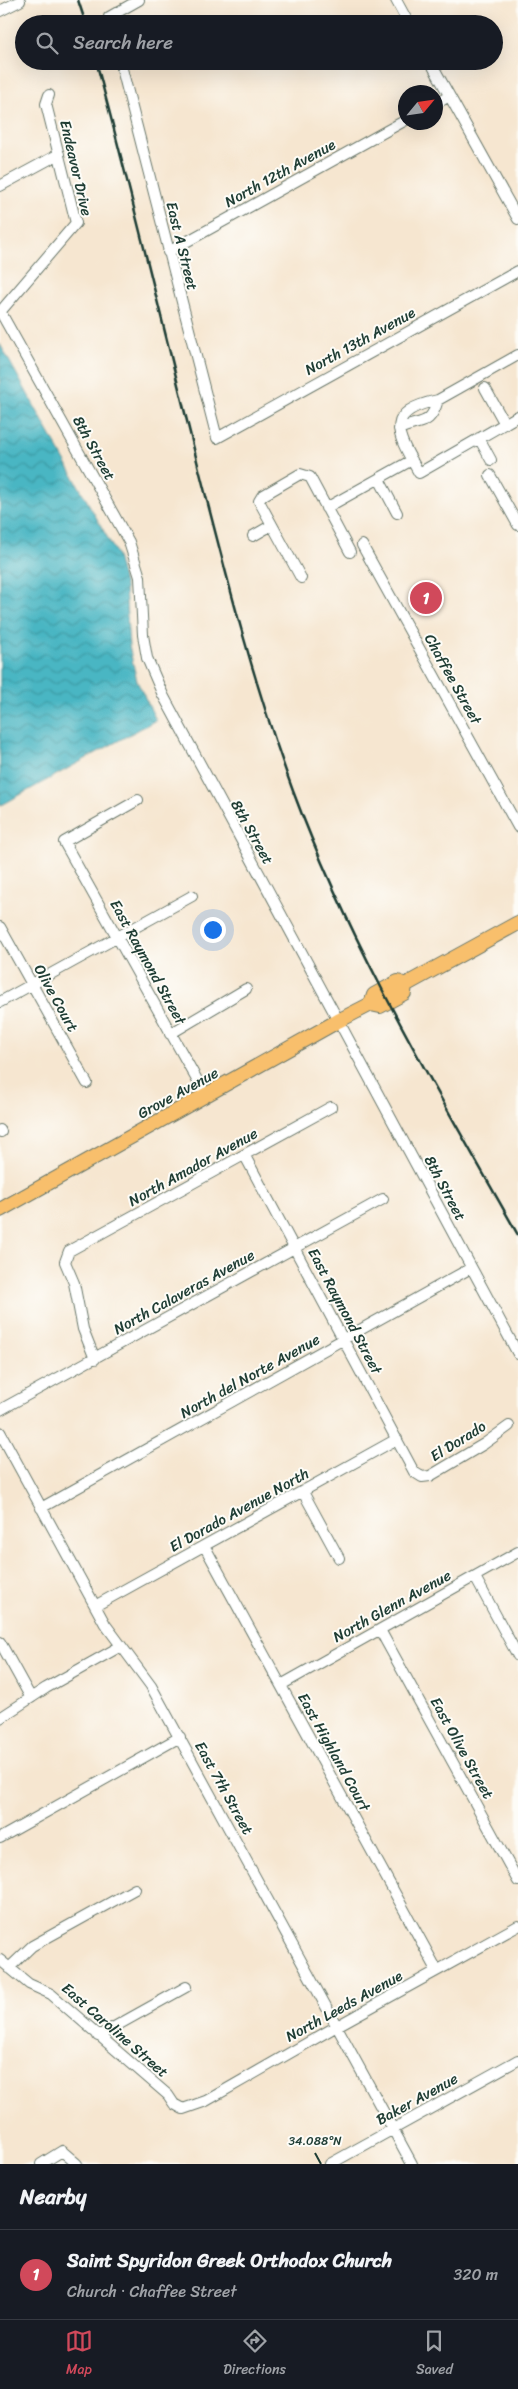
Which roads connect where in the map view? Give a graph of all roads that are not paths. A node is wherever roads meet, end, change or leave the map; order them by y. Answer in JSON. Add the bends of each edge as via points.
{"nodes":[{"id":1,"x":139,"y":0,"type":"edge"},
{"id":2,"x":396,"y":0,"type":"edge"},
{"id":3,"x":20,"y":1,"type":"edge"},
{"id":4,"x":0,"y":11,"type":"edge"},
{"id":5,"x":117,"y":15,"type":"edge"},
{"id":6,"x":404,"y":15,"type":"edge"},
{"id":7,"x":122,"y":70,"type":"edge"},
{"id":8,"x":435,"y":70,"type":"edge"},
{"id":9,"x":49,"y":95,"type":"dead end"},
{"id":10,"x":449,"y":96,"type":"junction"},
{"id":11,"x":443,"y":100,"type":"edge"},
{"id":12,"x":398,"y":124,"type":"edge"},
{"id":13,"x":59,"y":154,"type":"junction"},
{"id":14,"x":0,"y":186,"type":"edge"},
{"id":15,"x":518,"y":219,"type":"edge"},
{"id":16,"x":168,"y":252,"type":"junction"},
{"id":17,"x":518,"y":271,"type":"edge"},
{"id":18,"x":0,"y":312,"type":"edge"},
{"id":19,"x":518,"y":355,"type":"edge"},
{"id":20,"x":485,"y":388,"type":"dead end"},
{"id":21,"x":438,"y":400,"type":"junction"},
{"id":22,"x":414,"y":408,"type":"junction"},
{"id":23,"x":518,"y":416,"type":"edge"},
{"id":24,"x":417,"y":421,"type":"junction"},
{"id":25,"x":505,"y":424,"type":"junction"},
{"id":26,"x":398,"y":429,"type":"junction"},
{"id":27,"x":217,"y":438,"type":"joint"},
{"id":28,"x":479,"y":438,"type":"junction"},
{"id":29,"x":412,"y":460,"type":"junction"},
{"id":30,"x":491,"y":460,"type":"dead end"},
{"id":31,"x":490,"y":475,"type":"dead end"},
{"id":32,"x":379,"y":478,"type":"junction"},
{"id":33,"x":326,"y":508,"type":"junction"},
{"id":34,"x":397,"y":513,"type":"dead end"},
{"id":35,"x":272,"y":525,"type":"junction"},
{"id":36,"x":518,"y":525,"type":"edge"},
{"id":37,"x":253,"y":536,"type":"dead end"},
{"id":38,"x":362,"y":545,"type":"dead end"},
{"id":39,"x":350,"y":552,"type":"dead end"},
{"id":40,"x":301,"y":578,"type":"dead end"},
{"id":41,"x":138,"y":800,"type":"dead end"},
{"id":42,"x":518,"y":827,"type":"edge"},
{"id":43,"x":192,"y":896,"type":"dead end"},
{"id":44,"x":518,"y":923,"type":"edge"},
{"id":45,"x":0,"y":927,"type":"edge"},
{"id":46,"x":117,"y":938,"type":"junction"},
{"id":47,"x":32,"y":985,"type":"junction"},
{"id":48,"x":246,"y":989,"type":"dead end"},
{"id":49,"x":0,"y":1002,"type":"edge"},
{"id":50,"x":338,"y":1021,"type":"junction"},
{"id":51,"x":170,"y":1034,"type":"junction"},
{"id":52,"x":87,"y":1083,"type":"dead end"},
{"id":53,"x":206,"y":1096,"type":"junction"},
{"id":54,"x":331,"y":1107,"type":"dead end"},
{"id":55,"x":244,"y":1156,"type":"junction"},
{"id":56,"x":383,"y":1199,"type":"dead end"},
{"id":57,"x":0,"y":1210,"type":"edge"},
{"id":58,"x":295,"y":1248,"type":"junction"},
{"id":59,"x":472,"y":1268,"type":"junction"},
{"id":60,"x":344,"y":1341,"type":"junction"},
{"id":61,"x":518,"y":1354,"type":"edge"},
{"id":62,"x":95,"y":1359,"type":"junction"},
{"id":63,"x":0,"y":1410,"type":"edge"},
{"id":64,"x":508,"y":1426,"type":"dead end"},
{"id":65,"x":0,"y":1432,"type":"edge"},
{"id":66,"x":397,"y":1439,"type":"junction"},
{"id":67,"x":422,"y":1476,"type":"joint"},
{"id":68,"x":303,"y":1492,"type":"junction"},
{"id":69,"x":41,"y":1508,"type":"junction"},
{"id":70,"x":205,"y":1548,"type":"junction"},
{"id":71,"x":518,"y":1552,"type":"edge"},
{"id":72,"x":339,"y":1558,"type":"dead end"},
{"id":73,"x":475,"y":1577,"type":"junction"},
{"id":74,"x":95,"y":1606,"type":"junction"},
{"id":75,"x":380,"y":1630,"type":"junction"},
{"id":76,"x":0,"y":1642,"type":"edge"},
{"id":77,"x":121,"y":1646,"type":"junction"},
{"id":78,"x":518,"y":1656,"type":"edge"},
{"id":79,"x":280,"y":1685,"type":"junction"},
{"id":80,"x":32,"y":1698,"type":"junction"},
{"id":81,"x":0,"y":1718,"type":"edge"},
{"id":82,"x":180,"y":1737,"type":"junction"},
{"id":83,"x":0,"y":1838,"type":"edge"},
{"id":84,"x":518,"y":1881,"type":"edge"},
{"id":85,"x":135,"y":1889,"type":"dead end"},
{"id":86,"x":518,"y":1926,"type":"edge"},
{"id":87,"x":0,"y":1960,"type":"edge"},
{"id":88,"x":9,"y":1968,"type":"junction"},
{"id":89,"x":437,"y":1970,"type":"junction"},
{"id":90,"x":186,"y":1988,"type":"dead end"},
{"id":91,"x":337,"y":2026,"type":"junction"},
{"id":92,"x":98,"y":2036,"type":"junction"},
{"id":93,"x":518,"y":2060,"type":"edge"},
{"id":94,"x":183,"y":2109,"type":"joint"},
{"id":95,"x":394,"y":2129,"type":"junction"},
{"id":96,"x":40,"y":2164,"type":"edge"},
{"id":97,"x":77,"y":2164,"type":"edge"},
{"id":98,"x":330,"y":2164,"type":"edge"},
{"id":99,"x":412,"y":2164,"type":"edge"}],
"edges":[{"from":1,"to":5,"type":"street"},
{"from":2,"to":6,"type":"street"},
{"from":3,"to":4,"type":"street"},
{"from":7,"to":16,"type":"street","name":"East A Street"},
{"from":8,"to":10,"type":"street"},
{"from":9,"to":13,"type":"street","name":"Endeavor Drive","via":[[46,104]]},
{"from":10,"to":11,"type":"street"},
{"from":10,"to":15,"type":"street"},
{"from":12,"to":16,"type":"street","name":"North 12th Avenue"},
{"from":13,"to":14,"type":"street"},
{"from":13,"to":18,"type":"street","name":"Endeavor Drive","via":[[76,223]]},
{"from":16,"to":27,"type":"street","name":"East A Street"},
{"from":17,"to":27,"type":"street","name":"North 13th Avenue"},
{"from":18,"to":50,"type":"street","name":"8th Street","via":[[129,542],[140,578],[143,635],[154,679]]},
{"from":19,"to":21,"type":"street"},
{"from":20,"to":25,"type":"street"},
{"from":21,"to":22,"type":"street"},
{"from":21,"to":24,"type":"street","via":[[434,415],[428,420]]},
{"from":22,"to":24,"type":"street"},
{"from":22,"to":26,"type":"street","via":[[404,414]]},
{"from":23,"to":25,"type":"street"},
{"from":24,"to":26,"type":"street"},
{"from":25,"to":28,"type":"street"},
{"from":26,"to":29,"type":"street"},
{"from":28,"to":29,"type":"street","via":[[418,473]]},
{"from":28,"to":30,"type":"street"},
{"from":29,"to":32,"type":"street"},
{"from":31,"to":36,"type":"street"},
{"from":32,"to":33,"type":"street"},
{"from":32,"to":34,"type":"street"},
{"from":33,"to":35,"type":"street","via":[[310,477],[300,474],[262,496],[259,501]]},
{"from":33,"to":39,"type":"street"},
{"from":35,"to":37,"type":"street"},
{"from":35,"to":40,"type":"street"},
{"from":38,"to":42,"type":"street","name":"Chaffee Street"},
{"from":41,"to":46,"type":"street","name":"East Raymond Street","via":[[64,842]]},
{"from":43,"to":46,"type":"street"},
{"from":44,"to":50,"type":"main road","name":"Grove Avenue","via":[[405,985],[398,982],[374,995],[371,1004]]},
{"from":45,"to":47,"type":"street","name":"Olive Court"},
{"from":46,"to":47,"type":"street"},
{"from":46,"to":51,"type":"street","name":"East Raymond Street"},
{"from":47,"to":49,"type":"street"},
{"from":47,"to":52,"type":"street","name":"Olive Court"},
{"from":48,"to":51,"type":"street"},
{"from":50,"to":53,"type":"main road","name":"Grove Avenue"},
{"from":50,"to":59,"type":"street","name":"8th Street"},
{"from":51,"to":53,"type":"street","name":"East Raymond Street"},
{"from":53,"to":57,"type":"main road","name":"Grove Avenue"},
{"from":54,"to":55,"type":"street","name":"North Amador Avenue"},
{"from":55,"to":58,"type":"street","name":"East Raymond Street"},
{"from":55,"to":62,"type":"street","name":"North Amador Avenue","via":[[69,1251],[65,1262],[74,1283],[83,1329]]},
{"from":56,"to":58,"type":"street","name":"North Calaveras Avenue"},
{"from":58,"to":60,"type":"street","name":"East Raymond Street"},
{"from":58,"to":62,"type":"street","name":"North Calaveras Avenue"},
{"from":59,"to":60,"type":"street","name":"North del Norte Avenue"},
{"from":59,"to":61,"type":"street","name":"8th Street"},
{"from":60,"to":66,"type":"street","name":"East Raymond Street"},
{"from":60,"to":69,"type":"street","name":"North del Norte Avenue"},
{"from":62,"to":63,"type":"street","name":"North Calaveras Avenue"},
{"from":64,"to":67,"type":"street","name":"El Dorado","via":[[430,1476]]},
{"from":65,"to":69,"type":"street","name":"East 7th Street"},
{"from":66,"to":67,"type":"street","name":"East Raymond Street","via":[[414,1472]]},
{"from":66,"to":68,"type":"street","name":"El Dorado Avenue North"},
{"from":68,"to":70,"type":"street","name":"El Dorado Avenue North"},
{"from":68,"to":72,"type":"street"},
{"from":69,"to":74,"type":"street","name":"East 7th Street"},
{"from":70,"to":74,"type":"street","name":"El Dorado Avenue North"},
{"from":70,"to":79,"type":"street","name":"East Highland Court"},
{"from":71,"to":73,"type":"street","name":"North Glenn Avenue"},
{"from":73,"to":75,"type":"street","name":"North Glenn Avenue"},
{"from":73,"to":78,"type":"street"},
{"from":74,"to":77,"type":"street","name":"East 7th Street"},
{"from":75,"to":79,"type":"street","name":"North Glenn Avenue"},
{"from":75,"to":84,"type":"street","name":"East Olive Street"},
{"from":76,"to":80,"type":"street"},
{"from":77,"to":80,"type":"street"},
{"from":77,"to":82,"type":"street","name":"East 7th Street","via":[[152,1686]]},
{"from":79,"to":89,"type":"street","name":"East Highland Court"},
{"from":80,"to":81,"type":"street"},
{"from":82,"to":83,"type":"street"},
{"from":82,"to":91,"type":"street","name":"East 7th Street"},
{"from":85,"to":88,"type":"street","via":[[32,1946]]},
{"from":86,"to":89,"type":"street","name":"North Leeds Avenue"},
{"from":87,"to":88,"type":"street","name":"East Caroline Street"},
{"from":88,"to":92,"type":"street","name":"East Caroline Street","via":[[29,1984],[51,1994]]},
{"from":89,"to":91,"type":"street","name":"North Leeds Avenue"},
{"from":90,"to":92,"type":"street"},
{"from":91,"to":94,"type":"street","name":"North Leeds Avenue","via":[[206,2102]]},
{"from":91,"to":95,"type":"street","name":"East 7th Street"},
{"from":92,"to":94,"type":"street","name":"East Caroline Street"},
{"from":93,"to":95,"type":"street","name":"Baker Avenue"},
{"from":95,"to":98,"type":"street","name":"Baker Avenue"},
{"from":95,"to":99,"type":"street","name":"East 7th Street"},
{"from":96,"to":97,"type":"street","via":[[62,2151]]}]}
